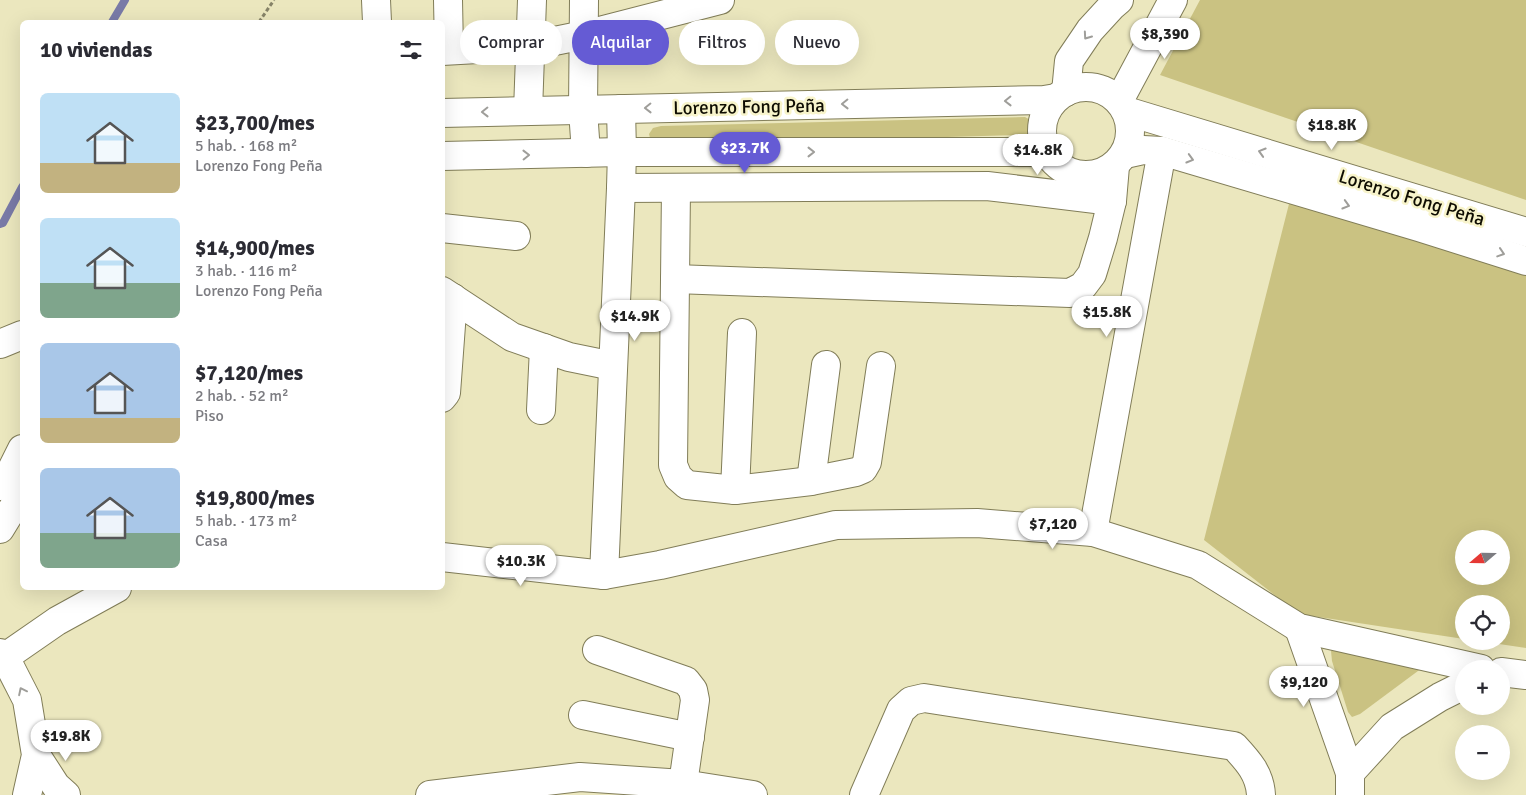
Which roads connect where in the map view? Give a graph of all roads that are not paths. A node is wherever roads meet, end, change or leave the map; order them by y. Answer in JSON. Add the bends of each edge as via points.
{"nodes":[{"id":1,"x":376,"y":0,"type":"edge"},
{"id":2,"x":448,"y":0,"type":"edge"},
{"id":3,"x":532,"y":0,"type":"edge"},
{"id":4,"x":584,"y":0,"type":"edge"},
{"id":5,"x":720,"y":0,"type":"edge"},
{"id":6,"x":1119,"y":0,"type":"edge"},
{"id":7,"x":1172,"y":0,"type":"edge"},
{"id":8,"x":678,"y":6,"type":"edge"},
{"id":9,"x":377,"y":20,"type":"edge"},
{"id":10,"x":531,"y":20,"type":"edge"},
{"id":11,"x":584,"y":20,"type":"edge"},
{"id":12,"x":633,"y":20,"type":"edge"},
{"id":13,"x":460,"y":50,"type":"edge"},
{"id":14,"x":446,"y":51,"type":"edge"},
{"id":15,"x":529,"y":65,"type":"edge"},
{"id":16,"x":584,"y":65,"type":"edge"},
{"id":17,"x":1061,"y":95,"type":"junction"},
{"id":18,"x":1123,"y":106,"type":"junction"},
{"id":19,"x":621,"y":109,"type":"junction"},
{"id":20,"x":583,"y":110,"type":"junction"},
{"id":21,"x":528,"y":111,"type":"junction"},
{"id":22,"x":445,"y":113,"type":"edge"},
{"id":23,"x":1162,"y":151,"type":"junction"},
{"id":24,"x":622,"y":152,"type":"junction"},
{"id":25,"x":1046,"y":152,"type":"junction"},
{"id":26,"x":586,"y":153,"type":"junction"},
{"id":27,"x":445,"y":156,"type":"edge"},
{"id":28,"x":1120,"y":160,"type":"junction"},
{"id":29,"x":621,"y":188,"type":"junction"},
{"id":30,"x":676,"y":188,"type":"junction"},
{"id":31,"x":1112,"y":201,"type":"junction"},
{"id":32,"x":445,"y":228,"type":"edge"},
{"id":33,"x":1526,"y":232,"type":"edge"},
{"id":34,"x":516,"y":236,"type":"dead end"},
{"id":35,"x":1526,"y":262,"type":"edge"},
{"id":36,"x":675,"y":279,"type":"junction"},
{"id":37,"x":448,"y":295,"type":"edge"},
{"id":38,"x":742,"y":333,"type":"dead end"},
{"id":39,"x":20,"y":336,"type":"edge"},
{"id":40,"x":0,"y":344,"type":"edge"},
{"id":41,"x":544,"y":348,"type":"junction"},
{"id":42,"x":826,"y":365,"type":"dead end"},
{"id":43,"x":613,"y":366,"type":"junction"},
{"id":44,"x":881,"y":366,"type":"dead end"},
{"id":45,"x":445,"y":394,"type":"edge"},
{"id":46,"x":541,"y":410,"type":"dead end"},
{"id":47,"x":13,"y":472,"type":"edge"},
{"id":48,"x":811,"y":481,"type":"junction"},
{"id":49,"x":735,"y":490,"type":"junction"},
{"id":50,"x":0,"y":529,"type":"edge"},
{"id":51,"x":1093,"y":532,"type":"junction"},
{"id":52,"x":445,"y":557,"type":"edge"},
{"id":53,"x":604,"y":575,"type":"junction"},
{"id":54,"x":113,"y":590,"type":"edge"},
{"id":55,"x":1299,"y":628,"type":"junction"},
{"id":56,"x":596,"y":650,"type":"dead end"},
{"id":57,"x":3,"y":655,"type":"edge"},
{"id":58,"x":1455,"y":663,"type":"edge"},
{"id":59,"x":1510,"y":673,"type":"edge"},
{"id":60,"x":1526,"y":675,"type":"edge"},
{"id":61,"x":1455,"y":690,"type":"edge"},
{"id":62,"x":582,"y":715,"type":"dead end"},
{"id":63,"x":690,"y":737,"type":"junction"},
{"id":64,"x":36,"y":755,"type":"junction"},
{"id":65,"x":683,"y":784,"type":"junction"},
{"id":66,"x":1350,"y":784,"type":"edge"},
{"id":67,"x":27,"y":795,"type":"edge"},
{"id":68,"x":66,"y":795,"type":"edge"},
{"id":69,"x":430,"y":795,"type":"edge"},
{"id":70,"x":753,"y":795,"type":"edge"},
{"id":71,"x":864,"y":795,"type":"edge"},
{"id":72,"x":1261,"y":795,"type":"edge"}],
"edges":[{"from":1,"to":9,"type":"street"},
{"from":2,"to":14,"type":"street"},
{"from":3,"to":10,"type":"street"},
{"from":4,"to":11,"type":"street"},
{"from":5,"to":8,"type":"street"},
{"from":6,"to":17,"type":"street","one_way":true,"via":[[1090,30],[1069,61]]},
{"from":7,"to":18,"type":"street"},
{"from":8,"to":12,"type":"street"},
{"from":13,"to":14,"type":"street"},
{"from":15,"to":21,"type":"street"},
{"from":16,"to":20,"type":"street"},
{"from":17,"to":18,"type":"street","via":[[1077,88],[1100,89]]},
{"from":17,"to":19,"type":"street","name":"Lorenzo Fong Peña","one_way":true,"via":[[1034,100]]},
{"from":17,"to":25,"type":"street","via":[[1047,110],[1042,124]]},
{"from":18,"to":28,"type":"street","via":[[1131,125],[1130,140]]},
{"from":33,"to":18,"type":"street","name":"Lorenzo Fong Peña","one_way":true},
{"from":19,"to":20,"type":"street","name":"Lorenzo Fong Peña"},
{"from":19,"to":24,"type":"street"},
{"from":20,"to":21,"type":"street","name":"Lorenzo Fong Peña"},
{"from":20,"to":26,"type":"street"},
{"from":21,"to":22,"type":"street","name":"Lorenzo Fong Peña","one_way":true},
{"from":23,"to":28,"type":"street","name":"Lorenzo Fong Peña","via":[[1143,150]]},
{"from":23,"to":35,"type":"street","name":"Lorenzo Fong Peña","one_way":true},
{"from":23,"to":51,"type":"street"},
{"from":24,"to":25,"type":"street","one_way":true},
{"from":24,"to":26,"type":"street"},
{"from":24,"to":29,"type":"street"},
{"from":25,"to":28,"type":"street","via":[[1056,165],[1070,173],[1085,176],[1101,174]]},
{"from":27,"to":26,"type":"street","one_way":true},
{"from":28,"to":31,"type":"street"},
{"from":29,"to":30,"type":"street"},
{"from":29,"to":43,"type":"street"},
{"from":30,"to":31,"type":"street","via":[[987,186]]},
{"from":30,"to":36,"type":"street"},
{"from":31,"to":36,"type":"street","via":[[1092,274],[1083,286],[1070,293]]},
{"from":32,"to":34,"type":"street"},
{"from":36,"to":49,"type":"street","via":[[673,465],[678,477],[687,485]]},
{"from":37,"to":41,"type":"street","via":[[512,337]]},
{"from":37,"to":45,"type":"street"},
{"from":38,"to":49,"type":"street"},
{"from":39,"to":40,"type":"street"},
{"from":41,"to":43,"type":"street"},
{"from":41,"to":46,"type":"street"},
{"from":42,"to":48,"type":"street"},
{"from":43,"to":53,"type":"street"},
{"from":44,"to":48,"type":"street","via":[[863,468]]},
{"from":47,"to":50,"type":"street"},
{"from":48,"to":49,"type":"street"},
{"from":51,"to":53,"type":"street","via":[[977,523],[836,525]]},
{"from":51,"to":55,"type":"street","via":[[1198,565]]},
{"from":52,"to":53,"type":"street"},
{"from":54,"to":57,"type":"street"},
{"from":55,"to":58,"type":"street"},
{"from":55,"to":66,"type":"street"},
{"from":56,"to":63,"type":"street","via":[[686,681],[695,700]]},
{"from":64,"to":57,"type":"street","one_way":true,"via":[[27,700]]},
{"from":59,"to":60,"type":"street"},
{"from":61,"to":66,"type":"street","via":[[1392,727]]},
{"from":62,"to":63,"type":"street"},
{"from":63,"to":65,"type":"street"},
{"from":64,"to":67,"type":"street"},
{"from":64,"to":68,"type":"street","via":[[56,786]]},
{"from":65,"to":69,"type":"street","via":[[580,777]]},
{"from":65,"to":70,"type":"street"},
{"from":71,"to":72,"type":"street","via":[[901,710],[911,701],[924,698],[1234,746],[1252,766]]}]}
